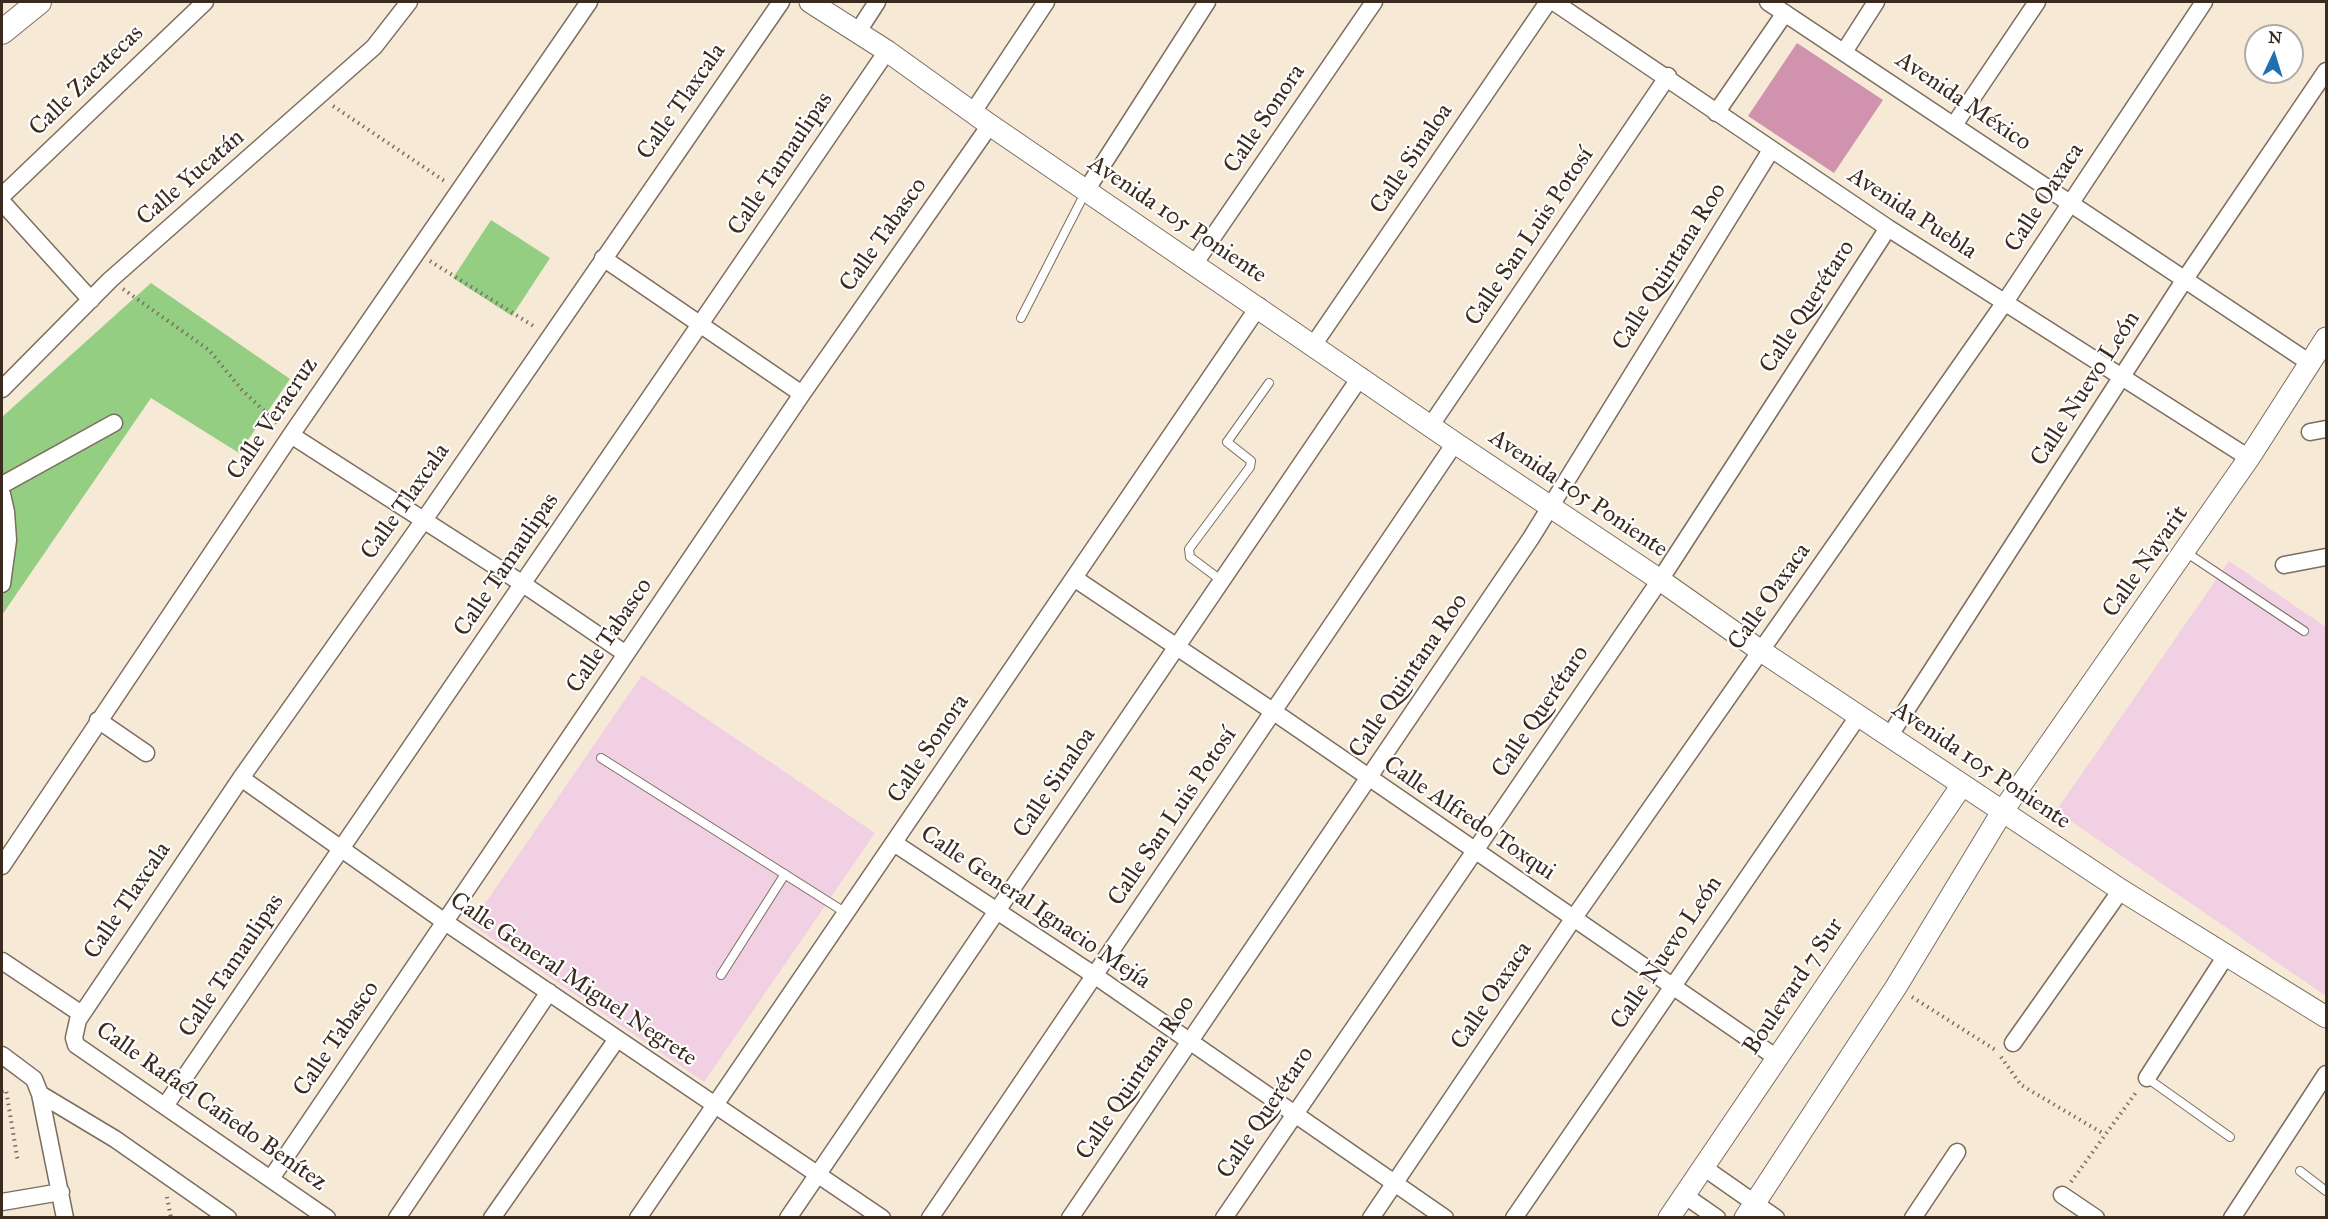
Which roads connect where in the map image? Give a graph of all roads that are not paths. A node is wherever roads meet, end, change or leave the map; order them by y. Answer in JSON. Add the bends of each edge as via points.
{"nodes":[{"id":1,"x":39,"y":2,"type":"edge"},
{"id":2,"x":205,"y":2,"type":"edge"},
{"id":3,"x":409,"y":2,"type":"edge"},
{"id":4,"x":589,"y":2,"type":"edge"},
{"id":5,"x":781,"y":2,"type":"edge"},
{"id":6,"x":810,"y":2,"type":"edge"},
{"id":7,"x":877,"y":2,"type":"edge"},
{"id":8,"x":1046,"y":2,"type":"edge"},
{"id":9,"x":1207,"y":2,"type":"edge"},
{"id":10,"x":1374,"y":2,"type":"edge"},
{"id":11,"x":1548,"y":2,"type":"edge"},
{"id":12,"x":1554,"y":2,"type":"edge"},
{"id":13,"x":1768,"y":2,"type":"edge"},
{"id":14,"x":1876,"y":2,"type":"edge"},
{"id":15,"x":2037,"y":2,"type":"edge"},
{"id":16,"x":2204,"y":2,"type":"edge"},
{"id":17,"x":1785,"y":13,"type":"junction"},
{"id":18,"x":2,"y":33,"type":"edge"},
{"id":19,"x":857,"y":33,"type":"junction"},
{"id":20,"x":887,"y":51,"type":"junction"},
{"id":21,"x":1844,"y":52,"type":"junction"},
{"id":22,"x":2326,"y":71,"type":"edge"},
{"id":23,"x":1668,"y":76,"type":"junction"},
{"id":24,"x":973,"y":112,"type":"junction"},
{"id":25,"x":1716,"y":113,"type":"junction"},
{"id":26,"x":990,"y":125,"type":"junction"},
{"id":27,"x":1954,"y":125,"type":"junction"},
{"id":28,"x":1771,"y":150,"type":"junction"},
{"id":29,"x":1087,"y":189,"type":"junction"},
{"id":30,"x":2,"y":196,"type":"edge"},
{"id":31,"x":2,"y":202,"type":"edge"},
{"id":32,"x":2071,"y":203,"type":"junction"},
{"id":33,"x":1888,"y":228,"type":"junction"},
{"id":34,"x":603,"y":258,"type":"junction"},
{"id":35,"x":1196,"y":263,"type":"junction"},
{"id":36,"x":2186,"y":279,"type":"junction"},
{"id":37,"x":91,"y":300,"type":"junction"},
{"id":38,"x":2005,"y":302,"type":"junction"},
{"id":39,"x":1259,"y":306,"type":"junction"},
{"id":40,"x":1021,"y":318,"type":"dead end"},
{"id":41,"x":701,"y":323,"type":"junction"},
{"id":42,"x":2326,"y":338,"type":"edge"},
{"id":43,"x":1314,"y":344,"type":"junction"},
{"id":44,"x":2310,"y":363,"type":"junction"},
{"id":45,"x":1361,"y":376,"type":"junction"},
{"id":46,"x":2122,"y":377,"type":"junction"},
{"id":47,"x":1269,"y":383,"type":"dead end"},
{"id":48,"x":2,"y":389,"type":"edge"},
{"id":49,"x":802,"y":394,"type":"junction"},
{"id":50,"x":114,"y":423,"type":"dead end"},
{"id":51,"x":1431,"y":425,"type":"junction"},
{"id":52,"x":291,"y":435,"type":"junction"},
{"id":53,"x":1455,"y":443,"type":"junction"},
{"id":54,"x":2249,"y":458,"type":"junction"},
{"id":55,"x":2,"y":485,"type":"edge"},
{"id":56,"x":2,"y":494,"type":"edge"},
{"id":57,"x":1551,"y":507,"type":"junction"},
{"id":58,"x":424,"y":520,"type":"junction"},
{"id":59,"x":2184,"y":551,"type":"junction"},
{"id":60,"x":2326,"y":557,"type":"edge"},
{"id":61,"x":2284,"y":565,"type":"dead end"},
{"id":62,"x":1074,"y":578,"type":"junction"},
{"id":63,"x":1660,"y":579,"type":"junction"},
{"id":64,"x":1222,"y":581,"type":"junction"},
{"id":65,"x":2,"y":584,"type":"edge"},
{"id":66,"x":523,"y":584,"type":"junction"},
{"id":67,"x":2304,"y":632,"type":"dead end"},
{"id":68,"x":1176,"y":648,"type":"junction"},
{"id":69,"x":1761,"y":651,"type":"junction"},
{"id":70,"x":627,"y":654,"type":"junction"},
{"id":71,"x":1274,"y":712,"type":"junction"},
{"id":72,"x":1859,"y":715,"type":"junction"},
{"id":73,"x":98,"y":720,"type":"junction"},
{"id":74,"x":1890,"y":735,"type":"junction"},
{"id":75,"x":146,"y":753,"type":"dead end"},
{"id":76,"x":602,"y":758,"type":"dead end"},
{"id":77,"x":241,"y":778,"type":"junction"},
{"id":78,"x":1368,"y":779,"type":"junction"},
{"id":79,"x":1962,"y":785,"type":"junction"},
{"id":80,"x":2002,"y":812,"type":"junction"},
{"id":81,"x":894,"y":843,"type":"junction"},
{"id":82,"x":342,"y":849,"type":"junction"},
{"id":83,"x":1474,"y":852,"type":"junction"},
{"id":84,"x":2,"y":866,"type":"edge"},
{"id":85,"x":785,"y":874,"type":"junction"},
{"id":86,"x":2121,"y":890,"type":"junction"},
{"id":87,"x":996,"y":912,"type":"junction"},
{"id":88,"x":846,"y":913,"type":"junction"},
{"id":89,"x":1573,"y":919,"type":"junction"},
{"id":90,"x":445,"y":922,"type":"junction"},
{"id":91,"x":2227,"y":954,"type":"junction"},
{"id":92,"x":2,"y":961,"type":"edge"},
{"id":93,"x":721,"y":975,"type":"dead end"},
{"id":94,"x":1094,"y":975,"type":"junction"},
{"id":95,"x":1672,"y":987,"type":"junction"},
{"id":96,"x":549,"y":992,"type":"junction"},
{"id":97,"x":80,"y":1013,"type":"junction"},
{"id":98,"x":2326,"y":1017,"type":"edge"},
{"id":99,"x":75,"y":1032,"type":"joint"},
{"id":100,"x":617,"y":1039,"type":"junction"},
{"id":101,"x":1189,"y":1043,"type":"junction"},
{"id":102,"x":2013,"y":1043,"type":"dead end"},
{"id":103,"x":2,"y":1054,"type":"edge"},
{"id":104,"x":1777,"y":1058,"type":"junction"},
{"id":105,"x":2326,"y":1074,"type":"edge"},
{"id":106,"x":2147,"y":1078,"type":"joint"},
{"id":107,"x":37,"y":1087,"type":"junction"},
{"id":108,"x":165,"y":1106,"type":"junction"},
{"id":109,"x":715,"y":1106,"type":"junction"},
{"id":110,"x":1294,"y":1115,"type":"junction"},
{"id":111,"x":2230,"y":1137,"type":"dead end"},
{"id":112,"x":1957,"y":1152,"type":"dead end"},
{"id":113,"x":1703,"y":1167,"type":"junction"},
{"id":114,"x":2300,"y":1171,"type":"dead end"},
{"id":115,"x":817,"y":1175,"type":"junction"},
{"id":116,"x":272,"y":1177,"type":"junction"},
{"id":117,"x":1395,"y":1183,"type":"junction"},
{"id":118,"x":2326,"y":1191,"type":"edge"},
{"id":119,"x":61,"y":1192,"type":"junction"},
{"id":120,"x":1684,"y":1195,"type":"junction"},
{"id":121,"x":2062,"y":1195,"type":"road end"},
{"id":122,"x":2,"y":1202,"type":"edge"},
{"id":123,"x":1750,"y":1210,"type":"edge"},
{"id":124,"x":66,"y":1218,"type":"edge"},
{"id":125,"x":228,"y":1218,"type":"edge"},
{"id":126,"x":327,"y":1218,"type":"edge"},
{"id":127,"x":397,"y":1218,"type":"edge"},
{"id":128,"x":492,"y":1218,"type":"edge"},
{"id":129,"x":638,"y":1218,"type":"edge"},
{"id":130,"x":788,"y":1218,"type":"edge"},
{"id":131,"x":882,"y":1218,"type":"edge"},
{"id":132,"x":930,"y":1218,"type":"edge"},
{"id":133,"x":1070,"y":1218,"type":"edge"},
{"id":134,"x":1224,"y":1218,"type":"edge"},
{"id":135,"x":1371,"y":1218,"type":"edge"},
{"id":136,"x":1445,"y":1218,"type":"edge"},
{"id":137,"x":1514,"y":1218,"type":"edge"},
{"id":138,"x":1669,"y":1218,"type":"edge"},
{"id":139,"x":1718,"y":1218,"type":"edge"},
{"id":140,"x":1776,"y":1218,"type":"edge"},
{"id":141,"x":1913,"y":1218,"type":"edge"},
{"id":142,"x":2096,"y":1218,"type":"edge"},
{"id":143,"x":2232,"y":1218,"type":"edge"}],
"edges":[{"from":1,"to":18,"type":"main road"},
{"from":2,"to":30,"type":"street","name":"Calle Zacatecas"},
{"from":3,"to":37,"type":"street","name":"Calle Yucatán","via":[[374,47]]},
{"from":4,"to":52,"type":"street","name":"Calle Veracruz"},
{"from":5,"to":34,"type":"street","name":"Calle Tlaxcala"},
{"from":6,"to":19,"type":"street","name":"Avenida 105 Poniente"},
{"from":7,"to":19,"type":"street"},
{"from":8,"to":24,"type":"street"},
{"from":9,"to":29,"type":"street"},
{"from":10,"to":35,"type":"street","name":"Calle Sonora"},
{"from":11,"to":43,"type":"street","name":"Calle Sinaloa"},
{"from":12,"to":23,"type":"street","name":"Avenida Puebla"},
{"from":13,"to":17,"type":"street","name":"Avenida México"},
{"from":14,"to":21,"type":"street"},
{"from":15,"to":27,"type":"street"},
{"from":16,"to":32,"type":"street","name":"Calle Oaxaca"},
{"from":17,"to":21,"type":"street","name":"Avenida México"},
{"from":17,"to":25,"type":"street"},
{"from":19,"to":20,"type":"street","name":"Avenida 105 Poniente"},
{"from":20,"to":24,"type":"street","name":"Avenida 105 Poniente"},
{"from":20,"to":41,"type":"street","name":"Calle Tamaulipas"},
{"from":21,"to":27,"type":"street","name":"Avenida México"},
{"from":22,"to":36,"type":"street","name":"Calle Nuevo León"},
{"from":23,"to":25,"type":"street","name":"Avenida Puebla"},
{"from":23,"to":51,"type":"street","name":"Calle San Luis Potosí"},
{"from":24,"to":26,"type":"street","name":"Avenida 105 Poniente"},
{"from":25,"to":28,"type":"street","name":"Avenida Puebla"},
{"from":26,"to":29,"type":"street","name":"Avenida 105 Poniente"},
{"from":26,"to":49,"type":"street","name":"Calle Tabasco"},
{"from":27,"to":32,"type":"street","name":"Avenida México"},
{"from":28,"to":33,"type":"street","name":"Avenida Puebla"},
{"from":28,"to":57,"type":"street","name":"Calle Quintana Roo"},
{"from":29,"to":35,"type":"street","name":"Avenida 105 Poniente"},
{"from":29,"to":40,"type":"lane"},
{"from":31,"to":37,"type":"street"},
{"from":32,"to":36,"type":"street","name":"Avenida México"},
{"from":32,"to":38,"type":"street","name":"Calle Oaxaca"},
{"from":33,"to":38,"type":"street","name":"Avenida Puebla"},
{"from":33,"to":63,"type":"street","name":"Calle Querétaro"},
{"from":34,"to":41,"type":"street"},
{"from":34,"to":58,"type":"street","name":"Calle Tlaxcala"},
{"from":35,"to":39,"type":"street","name":"Avenida 105 Poniente"},
{"from":36,"to":44,"type":"street","name":"Avenida México"},
{"from":36,"to":46,"type":"street","name":"Calle Nuevo León"},
{"from":37,"to":48,"type":"street","name":"Calle Yucatán"},
{"from":38,"to":46,"type":"street","name":"Avenida Puebla"},
{"from":38,"to":69,"type":"street","name":"Calle Oaxaca"},
{"from":39,"to":43,"type":"street","name":"Avenida 105 Poniente"},
{"from":39,"to":62,"type":"street","name":"Calle Sonora"},
{"from":41,"to":49,"type":"street"},
{"from":41,"to":66,"type":"street","name":"Calle Tamaulipas"},
{"from":42,"to":44,"type":"street","name":"Calle Nayarit"},
{"from":43,"to":45,"type":"street","name":"Avenida 105 Poniente"},
{"from":44,"to":54,"type":"street","name":"Calle Nayarit"},
{"from":45,"to":51,"type":"street","name":"Avenida 105 Poniente"},
{"from":45,"to":64,"type":"street","name":"Calle Sinaloa"},
{"from":46,"to":54,"type":"street","name":"Avenida Puebla"},
{"from":46,"to":74,"type":"street","name":"Calle Nuevo León"},
{"from":47,"to":64,"type":"lane","via":[[1227,442],[1251,461],[1250,467],[1189,549],[1190,557]]},
{"from":49,"to":70,"type":"street","name":"Calle Tabasco"},
{"from":50,"to":55,"type":"street"},
{"from":51,"to":53,"type":"street","name":"Avenida 105 Poniente"},
{"from":52,"to":58,"type":"street"},
{"from":52,"to":73,"type":"street","name":"Calle Veracruz"},
{"from":53,"to":57,"type":"street","name":"Avenida 105 Poniente"},
{"from":53,"to":71,"type":"street","name":"Calle San Luis Potosí"},
{"from":54,"to":59,"type":"street","name":"Calle Nayarit"},
{"from":56,"to":65,"type":"street","via":[[8,540]]},
{"from":57,"to":63,"type":"street","name":"Avenida 105 Poniente"},
{"from":57,"to":78,"type":"street","name":"Calle Quintana Roo"},
{"from":58,"to":66,"type":"street"},
{"from":58,"to":77,"type":"street","name":"Calle Tlaxcala"},
{"from":59,"to":67,"type":"lane"},
{"from":59,"to":80,"type":"street","name":"Calle Nayarit"},
{"from":60,"to":61,"type":"street"},
{"from":62,"to":68,"type":"street","name":"Calle Alfredo Toxqui"},
{"from":62,"to":81,"type":"street","name":"Calle Sonora"},
{"from":63,"to":69,"type":"street","name":"Avenida 105 Poniente"},
{"from":63,"to":83,"type":"street","name":"Calle Querétaro"},
{"from":64,"to":68,"type":"street","name":"Calle Sinaloa"},
{"from":66,"to":70,"type":"street"},
{"from":66,"to":82,"type":"street","name":"Calle Tamaulipas"},
{"from":68,"to":71,"type":"street","name":"Calle Alfredo Toxqui"},
{"from":68,"to":87,"type":"street","name":"Calle Sinaloa"},
{"from":69,"to":72,"type":"street","name":"Avenida 105 Poniente"},
{"from":69,"to":89,"type":"street","name":"Calle Oaxaca"},
{"from":70,"to":90,"type":"street","name":"Calle Tabasco"},
{"from":71,"to":78,"type":"street","name":"Calle Alfredo Toxqui"},
{"from":71,"to":94,"type":"street","name":"Calle San Luis Potosí"},
{"from":72,"to":74,"type":"street","name":"Avenida 105 Poniente"},
{"from":72,"to":95,"type":"street","name":"Calle Nuevo León"},
{"from":73,"to":75,"type":"street"},
{"from":73,"to":84,"type":"street","name":"Calle Veracruz"},
{"from":74,"to":79,"type":"street","name":"Avenida 105 Poniente"},
{"from":76,"to":85,"type":"lane"},
{"from":77,"to":82,"type":"street","name":"Calle General Miguel Negrete"},
{"from":77,"to":97,"type":"street","name":"Calle Tlaxcala"},
{"from":78,"to":83,"type":"street","name":"Calle Alfredo Toxqui"},
{"from":78,"to":101,"type":"street","name":"Calle Quintana Roo"},
{"from":79,"to":80,"type":"street","name":"Avenida 105 Poniente"},
{"from":79,"to":104,"type":"street","name":"Boulevard 7 Sur"},
{"from":80,"to":86,"type":"street","name":"Avenida 105 Poniente"},
{"from":80,"to":123,"type":"street","via":[[1896,987]]},
{"from":81,"to":87,"type":"street","name":"Calle General Ignacio Mejía"},
{"from":81,"to":88,"type":"street","name":"Calle Sonora"},
{"from":82,"to":90,"type":"street","name":"Calle General Miguel Negrete"},
{"from":82,"to":108,"type":"street","name":"Calle Tamaulipas"},
{"from":83,"to":89,"type":"street","name":"Calle Alfredo Toxqui"},
{"from":83,"to":110,"type":"street","name":"Calle Querétaro"},
{"from":85,"to":88,"type":"lane"},
{"from":85,"to":93,"type":"lane"},
{"from":86,"to":91,"type":"street","name":"Avenida 105 Poniente"},
{"from":86,"to":102,"type":"street"},
{"from":87,"to":94,"type":"street","name":"Calle General Ignacio Mejía"},
{"from":87,"to":115,"type":"street","name":"Calle Sinaloa"},
{"from":88,"to":109,"type":"street","name":"Calle Sonora"},
{"from":89,"to":95,"type":"street","name":"Calle Alfredo Toxqui"},
{"from":89,"to":117,"type":"street","name":"Calle Oaxaca"},
{"from":90,"to":96,"type":"street","name":"Calle General Miguel Negrete"},
{"from":90,"to":116,"type":"street","name":"Calle Tabasco"},
{"from":91,"to":98,"type":"street","name":"Avenida 105 Poniente"},
{"from":91,"to":106,"type":"street"},
{"from":92,"to":97,"type":"street","name":"Calle Rafaél Cañedo Benítez"},
{"from":94,"to":101,"type":"street","name":"Calle General Ignacio Mejía"},
{"from":94,"to":132,"type":"street","name":"Calle San Luis Potosí"},
{"from":95,"to":104,"type":"street","name":"Calle Alfredo Toxqui"},
{"from":95,"to":137,"type":"street","name":"Calle Nuevo León"},
{"from":96,"to":100,"type":"street","name":"Calle General Miguel Negrete"},
{"from":96,"to":127,"type":"street"},
{"from":97,"to":99,"type":"street","name":"Calle Tlaxcala"},
{"from":99,"to":108,"type":"street","name":"Calle Rafaél Cañedo Benítez","via":[[76,1045]]},
{"from":100,"to":109,"type":"street","name":"Calle General Miguel Negrete"},
{"from":100,"to":128,"type":"street"},
{"from":101,"to":110,"type":"street","name":"Calle General Ignacio Mejía"},
{"from":101,"to":133,"type":"street","name":"Calle Quintana Roo"},
{"from":103,"to":107,"type":"street"},
{"from":104,"to":113,"type":"street","name":"Boulevard 7 Sur"},
{"from":105,"to":143,"type":"street"},
{"from":106,"to":111,"type":"lane"},
{"from":107,"to":119,"type":"street"},
{"from":107,"to":125,"type":"street"},
{"from":108,"to":116,"type":"street","name":"Calle Rafaél Cañedo Benítez"},
{"from":109,"to":115,"type":"street","name":"Calle General Miguel Negrete"},
{"from":109,"to":129,"type":"street","name":"Calle Sonora"},
{"from":110,"to":117,"type":"street","name":"Calle General Ignacio Mejía"},
{"from":110,"to":134,"type":"street","name":"Calle Querétaro"},
{"from":112,"to":141,"type":"street"},
{"from":113,"to":120,"type":"street","name":"Boulevard 7 Sur"},
{"from":113,"to":123,"type":"street"},
{"from":114,"to":118,"type":"lane"},
{"from":115,"to":130,"type":"street","name":"Calle Sinaloa"},
{"from":115,"to":131,"type":"street","name":"Calle General Miguel Negrete"},
{"from":116,"to":126,"type":"street","name":"Calle Rafaél Cañedo Benítez"},
{"from":117,"to":135,"type":"street","name":"Calle Oaxaca"},
{"from":117,"to":136,"type":"street","name":"Calle General Ignacio Mejía"},
{"from":119,"to":122,"type":"street"},
{"from":119,"to":124,"type":"street"},
{"from":120,"to":138,"type":"street","name":"Boulevard 7 Sur"},
{"from":120,"to":139,"type":"street"},
{"from":121,"to":142,"type":"street"},
{"from":123,"to":140,"type":"street"}]}
